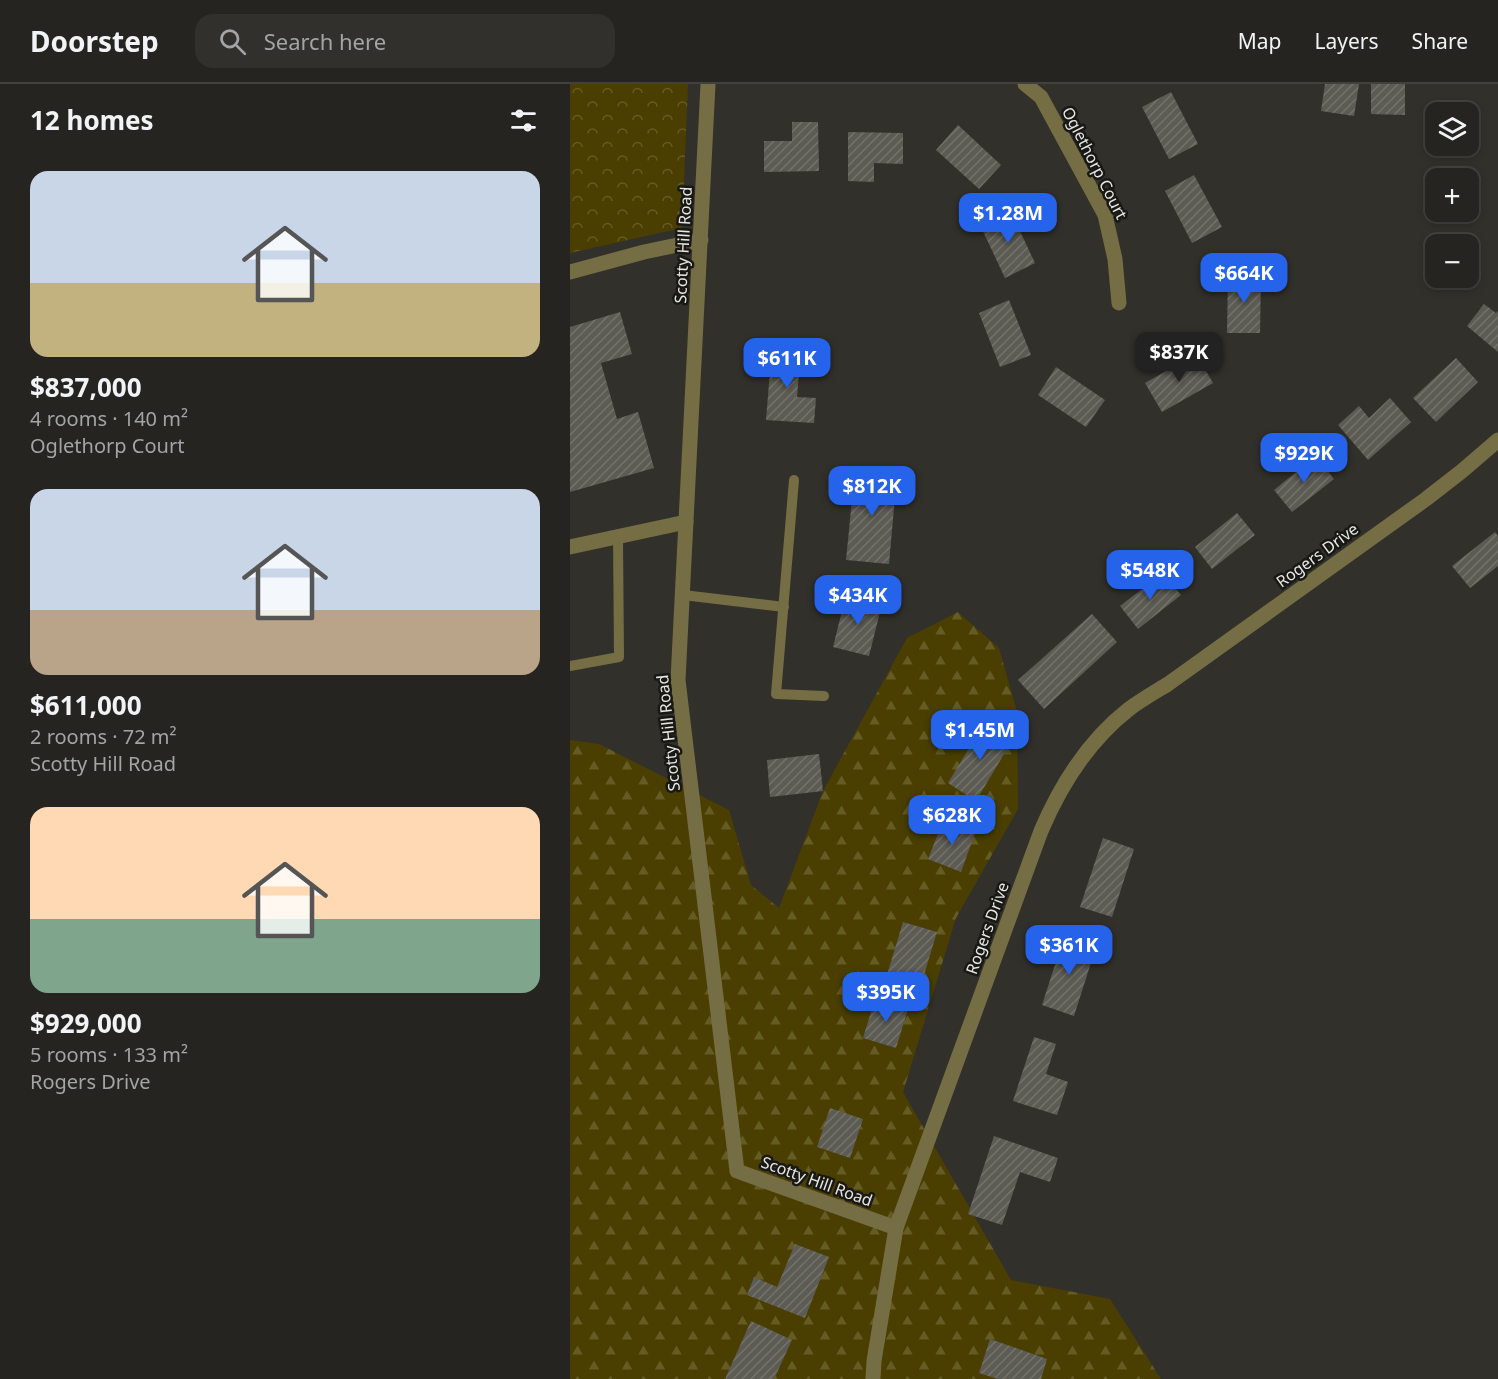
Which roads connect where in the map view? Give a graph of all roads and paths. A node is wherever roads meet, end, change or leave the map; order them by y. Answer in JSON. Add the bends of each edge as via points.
{"nodes":[{"id":1,"x":708,"y":84,"type":"edge"},
{"id":2,"x":1025,"y":84,"type":"edge"},
{"id":3,"x":701,"y":240,"type":"junction"},
{"id":4,"x":570,"y":272,"type":"edge"},
{"id":5,"x":1119,"y":303,"type":"dead end"},
{"id":6,"x":1498,"y":440,"type":"edge"},
{"id":7,"x":794,"y":480,"type":"dead end"},
{"id":8,"x":687,"y":522,"type":"junction"},
{"id":9,"x":618,"y":536,"type":"junction"},
{"id":10,"x":570,"y":547,"type":"edge"},
{"id":11,"x":683,"y":595,"type":"junction"},
{"id":12,"x":784,"y":607,"type":"junction"},
{"id":13,"x":570,"y":666,"type":"edge"},
{"id":14,"x":824,"y":696,"type":"dead end"},
{"id":15,"x":896,"y":1228,"type":"junction"},
{"id":16,"x":873,"y":1379,"type":"edge"}],
"edges":[{"from":1,"to":3,"type":"street","name":"Scotty Hill Road"},
{"from":2,"to":5,"type":"street","name":"Oglethorp Court","via":[[1041,97],[1105,214]]},
{"from":3,"to":4,"type":"street"},
{"from":3,"to":8,"type":"street","name":"Scotty Hill Road"},
{"from":6,"to":15,"type":"street","name":"Rogers Drive","via":[[1426,499],[1130,709],[1086,752],[1058,794],[1041,831]]},
{"from":7,"to":12,"type":"lane"},
{"from":8,"to":9,"type":"street"},
{"from":8,"to":11,"type":"street","name":"Scotty Hill Road"},
{"from":9,"to":10,"type":"street"},
{"from":9,"to":13,"type":"lane","via":[[619,657]]},
{"from":11,"to":12,"type":"lane"},
{"from":11,"to":15,"type":"street","name":"Scotty Hill Road","via":[[678,680],[736,1171]]},
{"from":12,"to":14,"type":"lane","via":[[776,694]]},
{"from":15,"to":16,"type":"street","name":"Rogers Drive"}]}
